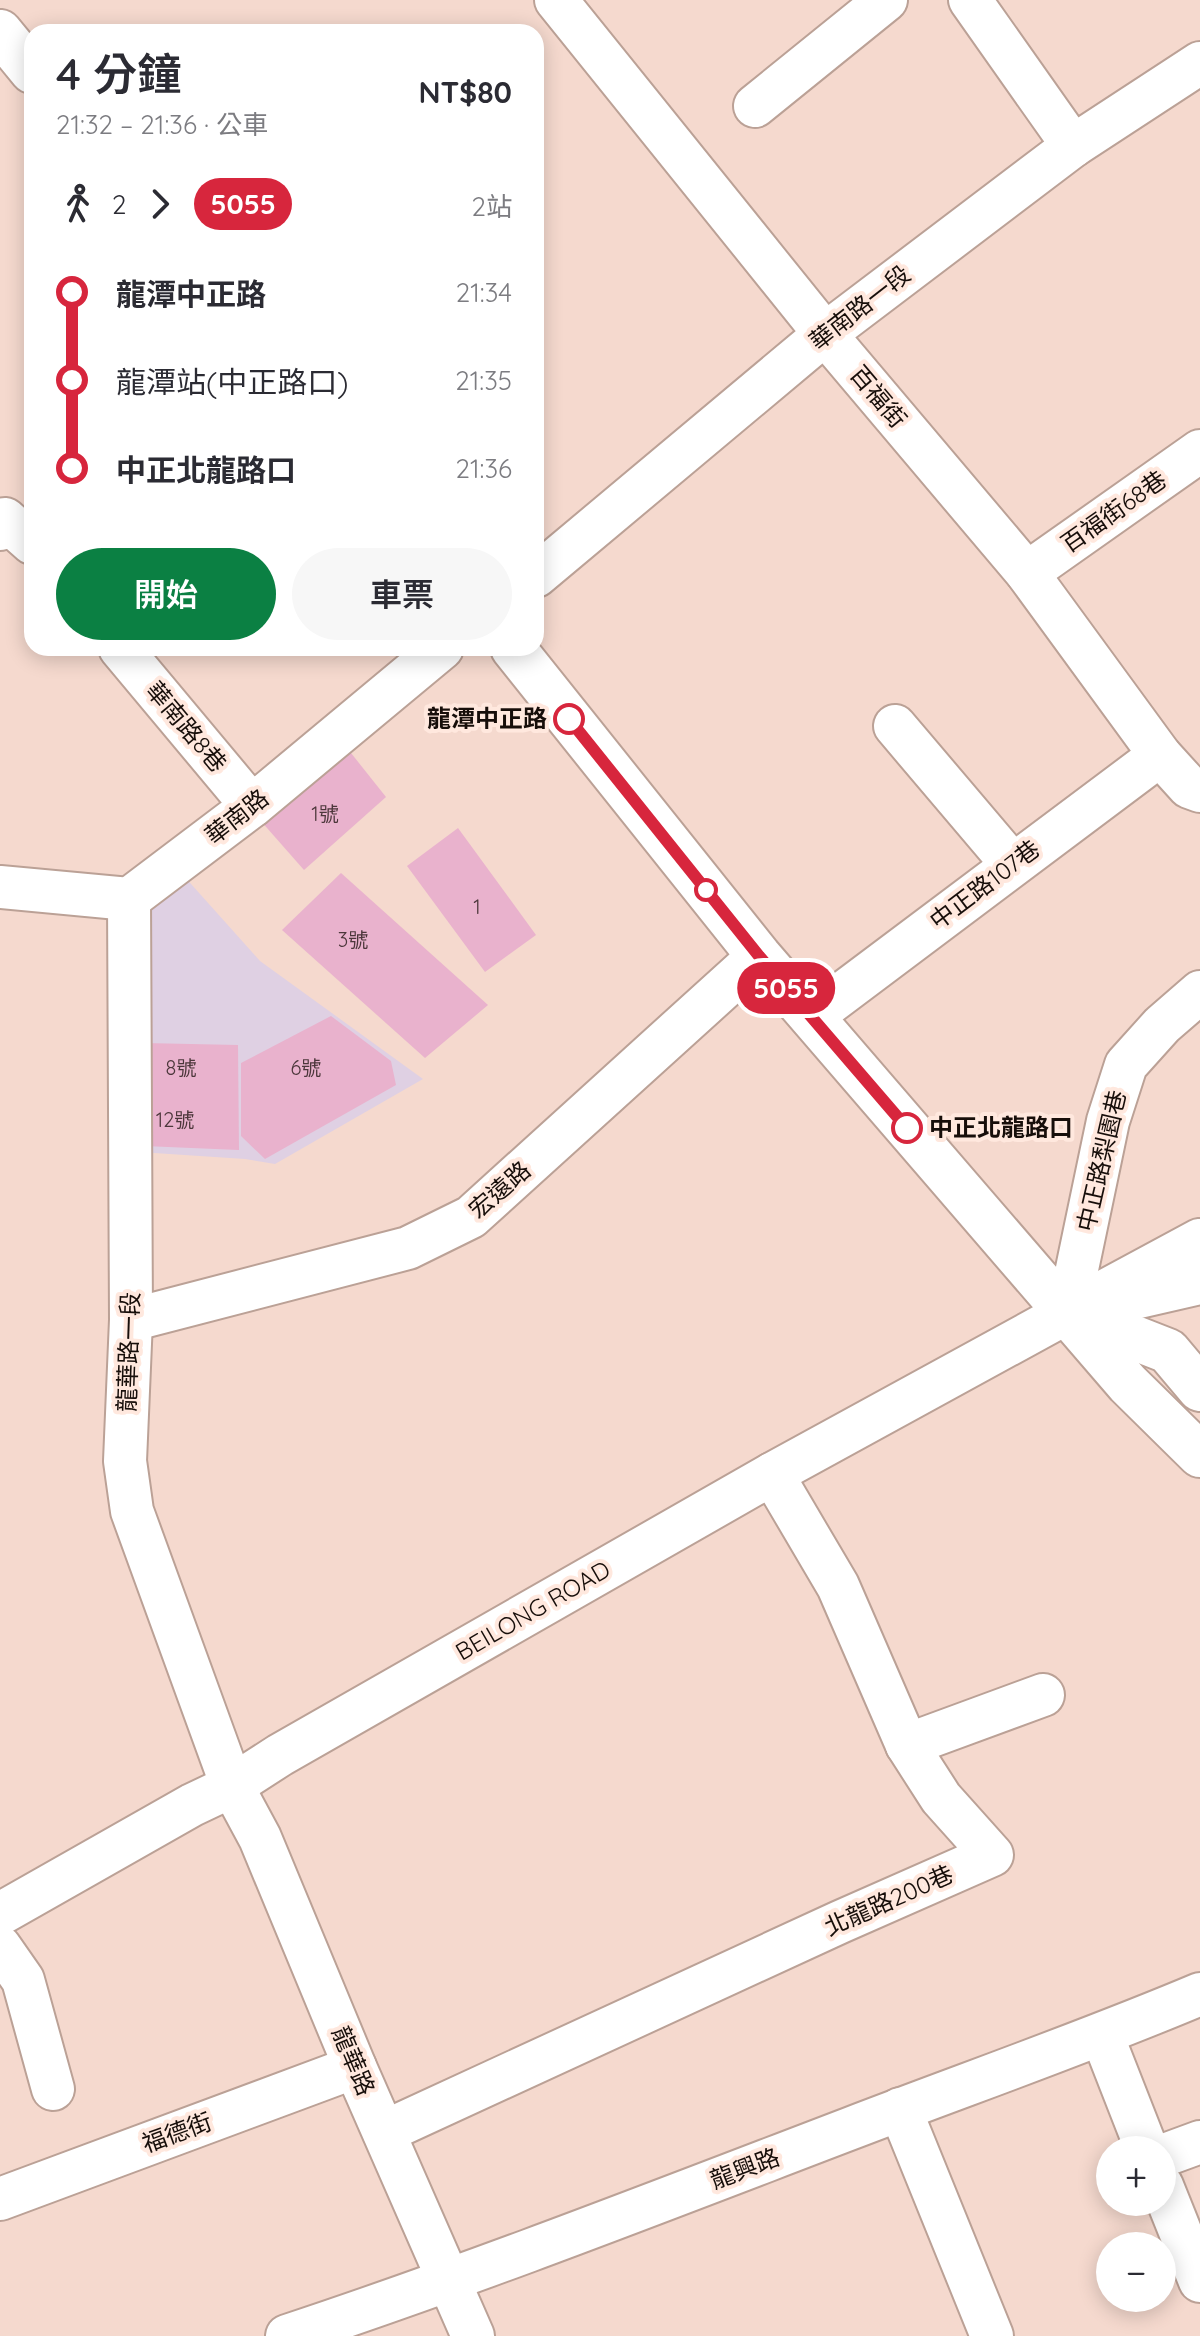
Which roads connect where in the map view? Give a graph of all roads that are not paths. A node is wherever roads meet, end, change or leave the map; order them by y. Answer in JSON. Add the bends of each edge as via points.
{"nodes":[{"id":1,"x":556,"y":0,"type":"edge"},
{"id":2,"x":886,"y":0,"type":"edge"},
{"id":3,"x":970,"y":0,"type":"edge"},
{"id":4,"x":0,"y":32,"type":"edge"},
{"id":5,"x":24,"y":61,"type":"edge"},
{"id":6,"x":1200,"y":63,"type":"edge"},
{"id":7,"x":755,"y":106,"type":"dead end"},
{"id":8,"x":1073,"y":146,"type":"junction"},
{"id":9,"x":825,"y":334,"type":"junction"},
{"id":10,"x":1200,"y":451,"type":"edge"},
{"id":11,"x":544,"y":569,"type":"edge"},
{"id":12,"x":1027,"y":573,"type":"junction"},
{"id":13,"x":127,"y":656,"type":"edge"},
{"id":14,"x":432,"y":656,"type":"edge"},
{"id":15,"x":519,"y":656,"type":"edge"},
{"id":16,"x":895,"y":726,"type":"dead end"},
{"id":17,"x":1160,"y":755,"type":"junction"},
{"id":18,"x":1200,"y":791,"type":"edge"},
{"id":19,"x":252,"y":806,"type":"junction"},
{"id":20,"x":1012,"y":864,"type":"junction"},
{"id":21,"x":0,"y":887,"type":"edge"},
{"id":22,"x":129,"y":899,"type":"junction"},
{"id":23,"x":759,"y":956,"type":"junction"},
{"id":24,"x":1200,"y":992,"type":"edge"},
{"id":25,"x":811,"y":1017,"type":"junction"},
{"id":26,"x":1200,"y":1241,"type":"edge"},
{"id":27,"x":1200,"y":1282,"type":"edge"},
{"id":28,"x":1068,"y":1312,"type":"junction"},
{"id":29,"x":131,"y":1320,"type":"junction"},
{"id":30,"x":1200,"y":1389,"type":"edge"},
{"id":31,"x":1200,"y":1455,"type":"edge"},
{"id":32,"x":772,"y":1474,"type":"junction"},
{"id":33,"x":1043,"y":1695,"type":"dead end"},
{"id":34,"x":907,"y":1745,"type":"junction"},
{"id":35,"x":232,"y":1786,"type":"junction"},
{"id":36,"x":0,"y":1914,"type":"edge"},
{"id":37,"x":0,"y":1947,"type":"edge"},
{"id":38,"x":1200,"y":1994,"type":"edge"},
{"id":39,"x":1102,"y":2035,"type":"junction"},
{"id":40,"x":355,"y":2067,"type":"junction"},
{"id":41,"x":53,"y":2089,"type":"dead end"},
{"id":42,"x":900,"y":2109,"type":"junction"},
{"id":43,"x":384,"y":2132,"type":"junction"},
{"id":44,"x":1142,"y":2136,"type":"edge"},
{"id":45,"x":1200,"y":2142,"type":"edge"},
{"id":46,"x":1176,"y":2151,"type":"edge"},
{"id":47,"x":0,"y":2199,"type":"edge"},
{"id":48,"x":1174,"y":2216,"type":"edge"},
{"id":49,"x":1200,"y":2281,"type":"edge"},
{"id":50,"x":449,"y":2282,"type":"junction"},
{"id":51,"x":287,"y":2336,"type":"edge"},
{"id":52,"x":473,"y":2336,"type":"edge"},
{"id":53,"x":992,"y":2336,"type":"edge"}],
"edges":[{"from":1,"to":9,"type":"street","name":"百福街"},
{"from":2,"to":7,"type":"street"},
{"from":3,"to":8,"type":"street"},
{"from":4,"to":5,"type":"main road"},
{"from":6,"to":8,"type":"street","name":"華南路一段"},
{"from":8,"to":9,"type":"street","name":"華南路一段"},
{"from":9,"to":11,"type":"street","name":"華南路一段"},
{"from":9,"to":12,"type":"street","name":"百福街"},
{"from":10,"to":12,"type":"street","name":"百福街68巷"},
{"from":12,"to":17,"type":"street","name":"百福街"},
{"from":13,"to":19,"type":"street","name":"華南路8巷"},
{"from":14,"to":19,"type":"street","name":"華南路"},
{"from":15,"to":23,"type":"main road"},
{"from":16,"to":20,"type":"street"},
{"from":17,"to":18,"type":"street","name":"百福街","via":[[1189,787]]},
{"from":17,"to":20,"type":"street","name":"中正路107巷"},
{"from":19,"to":22,"type":"street","name":"華南路"},
{"from":20,"to":25,"type":"street","name":"中正路107巷"},
{"from":21,"to":22,"type":"street"},
{"from":22,"to":29,"type":"street","name":"龍華路一段"},
{"from":23,"to":25,"type":"main road"},
{"from":23,"to":29,"type":"street","name":"宏遠路","via":[[471,1217],[408,1248]]},
{"from":24,"to":28,"type":"street","name":"中正路梨園巷","via":[[1126,1065],[1108,1121]]},
{"from":25,"to":28,"type":"main road"},
{"from":26,"to":28,"type":"main road","name":"BEILONG ROAD"},
{"from":27,"to":28,"type":"main road","name":"BEILONG ROAD"},
{"from":28,"to":30,"type":"main road","via":[[1168,1351]]},
{"from":28,"to":31,"type":"main road","via":[[1128,1384]]},
{"from":28,"to":32,"type":"street","name":"BEILONG ROAD"},
{"from":29,"to":35,"type":"street","name":"龍華路一段","via":[[125,1461],[132,1511]]},
{"from":32,"to":34,"type":"street","name":"北龍路200巷","via":[[838,1586]]},
{"from":32,"to":35,"type":"street","name":"BEILONG ROAD"},
{"from":33,"to":34,"type":"street"},
{"from":34,"to":43,"type":"street","name":"北龍路200巷","via":[[941,1798],[992,1855]]},
{"from":35,"to":36,"type":"street","name":"BEILONG ROAD"},
{"from":35,"to":40,"type":"street","name":"龍華路","via":[[260,1838]]},
{"from":37,"to":41,"type":"street","via":[[23,1980]]},
{"from":38,"to":39,"type":"street","name":"龍興路"},
{"from":39,"to":42,"type":"street","name":"龍興路"},
{"from":39,"to":44,"type":"street"},
{"from":40,"to":43,"type":"street","name":"龍華路"},
{"from":40,"to":47,"type":"street","name":"福德街"},
{"from":42,"to":50,"type":"street","name":"龍興路"},
{"from":42,"to":53,"type":"street"},
{"from":43,"to":50,"type":"street","name":"龍華路"},
{"from":45,"to":46,"type":"street"},
{"from":48,"to":49,"type":"street"},
{"from":50,"to":51,"type":"street","name":"龍興路"},
{"from":50,"to":52,"type":"street","name":"龍華路"}]}
